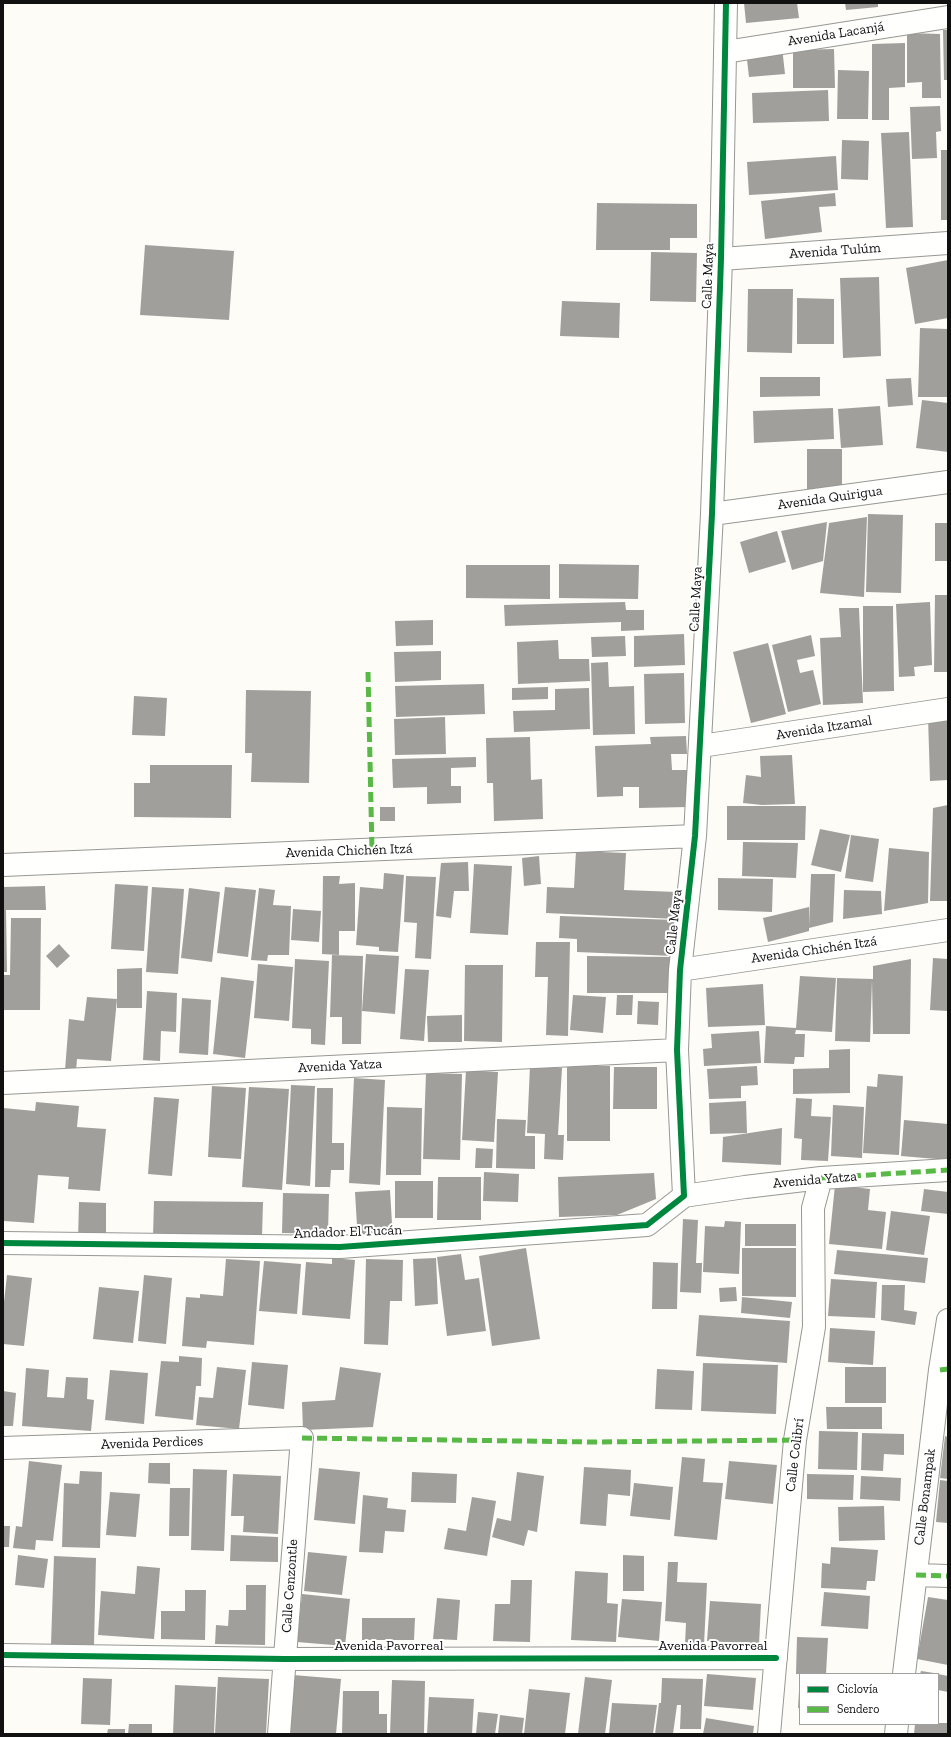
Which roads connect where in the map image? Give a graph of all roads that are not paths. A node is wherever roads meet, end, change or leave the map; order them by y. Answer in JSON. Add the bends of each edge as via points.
{"nodes":[{"id":1,"x":726,"y":3,"type":"edge"},
{"id":2,"x":948,"y":17,"type":"edge"},
{"id":3,"x":725,"y":52,"type":"junction"},
{"id":4,"x":948,"y":243,"type":"edge"},
{"id":5,"x":721,"y":259,"type":"junction"},
{"id":6,"x":948,"y":482,"type":"edge"},
{"id":7,"x":712,"y":514,"type":"junction"},
{"id":8,"x":948,"y":709,"type":"edge"},
{"id":9,"x":701,"y":746,"type":"junction"},
{"id":10,"x":695,"y":836,"type":"junction"},
{"id":11,"x":3,"y":865,"type":"edge"},
{"id":12,"x":948,"y":930,"type":"edge"},
{"id":13,"x":680,"y":970,"type":"junction"},
{"id":14,"x":678,"y":1050,"type":"junction"},
{"id":15,"x":3,"y":1083,"type":"edge"},
{"id":16,"x":948,"y":1170,"type":"edge"},
{"id":17,"x":821,"y":1178,"type":"junction"},
{"id":18,"x":684,"y":1196,"type":"junction"},
{"id":19,"x":3,"y":1243,"type":"edge"},
{"id":20,"x":948,"y":1320,"type":"edge"},
{"id":21,"x":944,"y":1370,"type":"edge"},
{"id":22,"x":302,"y":1438,"type":"joint"},
{"id":23,"x":3,"y":1448,"type":"edge"},
{"id":24,"x":916,"y":1575,"type":"junction"},
{"id":25,"x":948,"y":1576,"type":"edge"},
{"id":26,"x":3,"y":1655,"type":"edge"},
{"id":27,"x":776,"y":1658,"type":"junction"},
{"id":28,"x":285,"y":1659,"type":"junction"},
{"id":29,"x":904,"y":1673,"type":"edge"},
{"id":30,"x":279,"y":1734,"type":"edge"},
{"id":31,"x":769,"y":1734,"type":"edge"}],
"edges":[{"from":1,"to":3,"type":"street","name":"Calle Maya"},
{"from":2,"to":3,"type":"street","name":"Avenida Lacanjá"},
{"from":3,"to":5,"type":"street","name":"Calle Maya"},
{"from":4,"to":5,"type":"street","name":"Avenida Tulúm"},
{"from":5,"to":7,"type":"street","name":"Calle Maya"},
{"from":6,"to":7,"type":"street","name":"Avenida Quirigua"},
{"from":7,"to":9,"type":"street","name":"Calle Maya"},
{"from":8,"to":9,"type":"street","name":"Avenida Itzamal"},
{"from":9,"to":10,"type":"street","name":"Calle Maya"},
{"from":10,"to":11,"type":"street","name":"Avenida Chichén Itzá"},
{"from":10,"to":13,"type":"street","name":"Calle Maya"},
{"from":12,"to":13,"type":"street","name":"Avenida Chichén Itzá"},
{"from":13,"to":14,"type":"street","name":"Calle Maya"},
{"from":14,"to":15,"type":"street","name":"Avenida Yatza"},
{"from":14,"to":18,"type":"street","name":"Calle Maya"},
{"from":16,"to":17,"type":"street","name":"Avenida Yatza"},
{"from":17,"to":18,"type":"street","name":"Avenida Yatza"},
{"from":17,"to":27,"type":"street","name":"Calle Colibrí","via":[[813,1208],[814,1327],[795,1440]]},
{"from":18,"to":19,"type":"street","name":"Andador El Tucán","via":[[648,1225],[340,1247]]},
{"from":20,"to":21,"type":"street","name":"Calle Bonampak"},
{"from":21,"to":24,"type":"street","name":"Calle Bonampak"},
{"from":22,"to":23,"type":"street","name":"Avenida Perdices"},
{"from":22,"to":28,"type":"street","name":"Calle Cenzontle"},
{"from":24,"to":25,"type":"street"},
{"from":24,"to":29,"type":"street","name":"Calle Bonampak"},
{"from":26,"to":28,"type":"street","name":"Avenida Pavorreal"},
{"from":27,"to":28,"type":"street","name":"Avenida Pavorreal"},
{"from":27,"to":31,"type":"street","name":"Calle Colibrí"},
{"from":28,"to":30,"type":"street","name":"Calle Cenzontle"}]}
